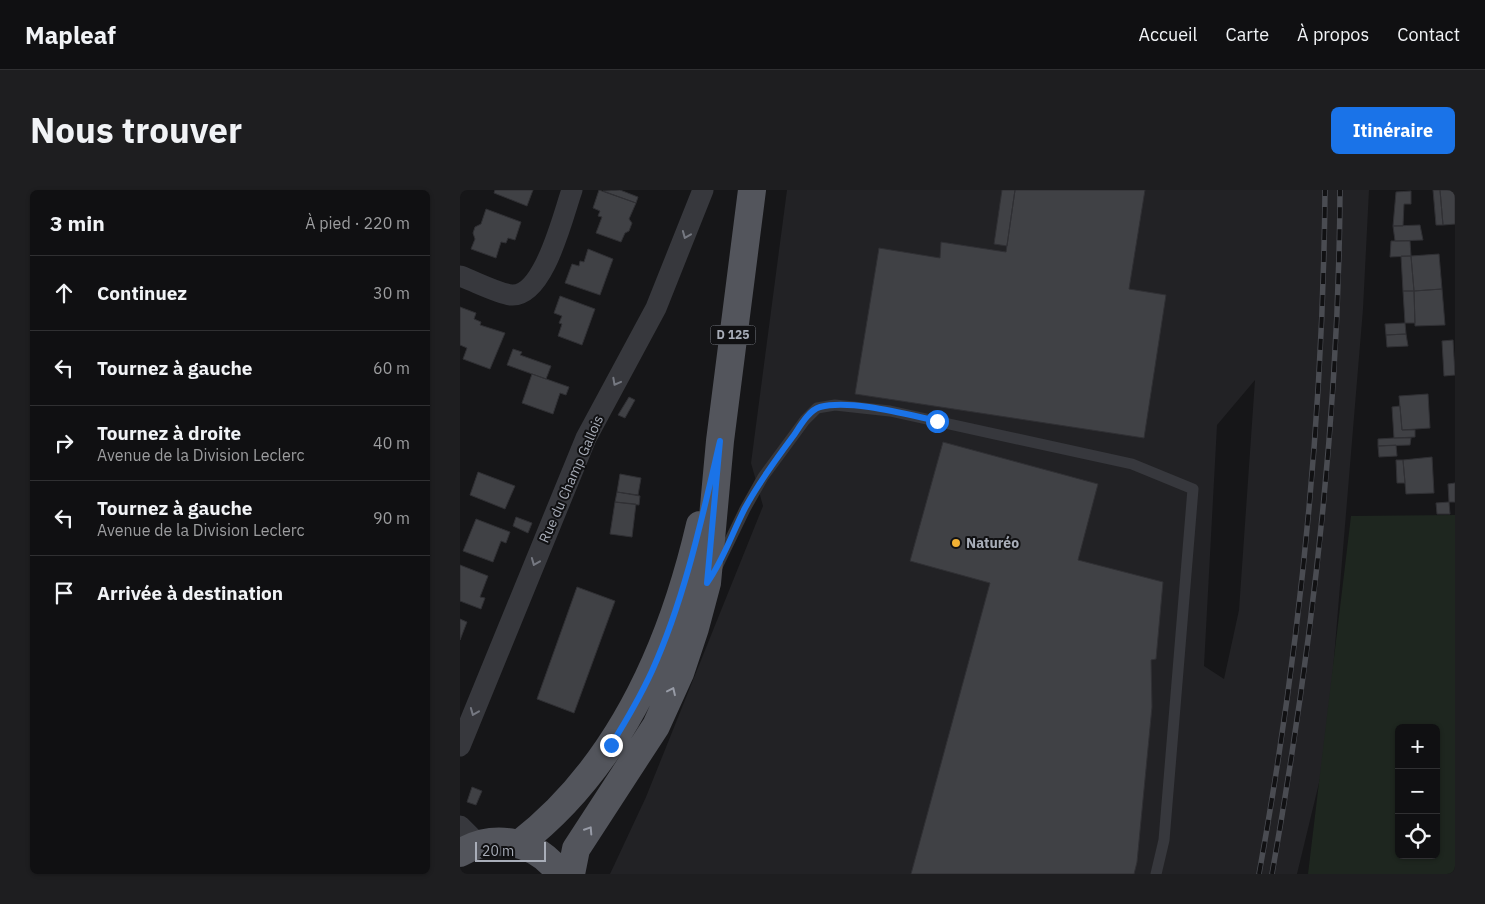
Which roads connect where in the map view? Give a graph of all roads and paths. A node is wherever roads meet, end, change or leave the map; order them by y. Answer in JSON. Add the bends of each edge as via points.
{"nodes":[{"id":1,"x":572,"y":190,"type":"edge"},
{"id":2,"x":703,"y":190,"type":"edge"},
{"id":3,"x":752,"y":190,"type":"edge"},
{"id":4,"x":759,"y":190,"type":"edge"},
{"id":5,"x":747,"y":230,"type":"junction"},
{"id":6,"x":460,"y":276,"type":"edge"},
{"id":7,"x":720,"y":441,"type":"junction"},
{"id":8,"x":707,"y":583,"type":"junction"},
{"id":9,"x":460,"y":746,"type":"edge"},
{"id":10,"x":466,"y":841,"type":"edge"},
{"id":11,"x":519,"y":844,"type":"junction"},
{"id":12,"x":560,"y":874,"type":"edge"},
{"id":13,"x":571,"y":874,"type":"edge"},
{"id":14,"x":1156,"y":874,"type":"edge"}],
"edges":[{"from":1,"to":6,"type":"street","via":[[542,272],[530,289],[512,295]]},
{"from":2,"to":9,"type":"street","name":"Rue du Champ Gallois","one_way":true,"via":[[656,308],[586,438]]},
{"from":3,"to":5,"type":"main road","number":"D 125"},
{"from":4,"to":5,"type":"main road","number":"D 125"},
{"from":5,"to":7,"type":"main road","number":"D 125"},
{"from":7,"to":8,"type":"main road","number":"D 125"},
{"from":7,"to":11,"type":"main road","number":"D 125","via":[[685,580],[648,679],[615,737],[588,775],[564,805]]},
{"from":13,"to":8,"type":"main road","number":"D 125","one_way":true,"via":[[576,850],[656,726],[680,674]]},
{"from":8,"to":14,"type":"lane","via":[[721,564],[763,477],[817,408],[835,405],[899,413],[1132,464],[1193,489],[1164,840]]},
{"from":10,"to":11,"type":"main road"},
{"from":11,"to":12,"type":"main road","via":[[544,856]]}]}
